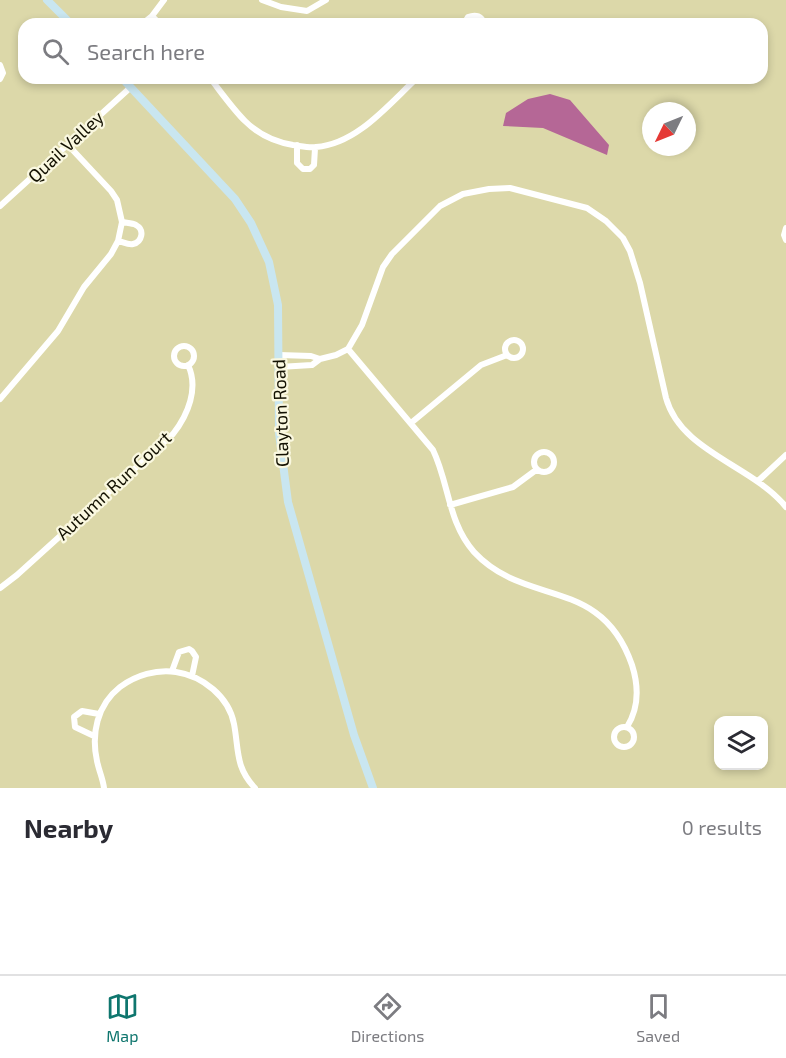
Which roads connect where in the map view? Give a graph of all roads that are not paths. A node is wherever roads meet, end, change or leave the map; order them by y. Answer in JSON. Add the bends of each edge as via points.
{"nodes":[{"id":1,"x":47,"y":0,"type":"edge"},
{"id":2,"x":164,"y":0,"type":"edge"},
{"id":3,"x":262,"y":0,"type":"edge"},
{"id":4,"x":326,"y":0,"type":"edge"},
{"id":5,"x":152,"y":16,"type":"joint"},
{"id":6,"x":64,"y":18,"type":"edge"},
{"id":7,"x":150,"y":18,"type":"edge"},
{"id":8,"x":0,"y":65,"type":"edge"},
{"id":9,"x":0,"y":79,"type":"edge"},
{"id":10,"x":128,"y":84,"type":"edge"},
{"id":11,"x":215,"y":84,"type":"edge"},
{"id":12,"x":410,"y":84,"type":"edge"},
{"id":13,"x":131,"y":87,"type":"junction"},
{"id":14,"x":68,"y":145,"type":"junction"},
{"id":15,"x":297,"y":145,"type":"junction"},
{"id":16,"x":315,"y":147,"type":"junction"},
{"id":17,"x":0,"y":207,"type":"edge"},
{"id":18,"x":122,"y":222,"type":"junction"},
{"id":19,"x":786,"y":228,"type":"edge"},
{"id":20,"x":786,"y":240,"type":"edge"},
{"id":21,"x":118,"y":241,"type":"junction"},
{"id":22,"x":348,"y":349,"type":"junction"},
{"id":23,"x":279,"y":355,"type":"junction"},
{"id":24,"x":507,"y":355,"type":"dead end"},
{"id":25,"x":320,"y":359,"type":"junction"},
{"id":26,"x":188,"y":365,"type":"dead end"},
{"id":27,"x":279,"y":367,"type":"junction"},
{"id":28,"x":0,"y":399,"type":"edge"},
{"id":29,"x":411,"y":423,"type":"junction"},
{"id":30,"x":786,"y":455,"type":"edge"},
{"id":31,"x":536,"y":470,"type":"dead end"},
{"id":32,"x":758,"y":481,"type":"junction"},
{"id":33,"x":450,"y":505,"type":"junction"},
{"id":34,"x":786,"y":507,"type":"edge"},
{"id":35,"x":0,"y":588,"type":"edge"},
{"id":36,"x":172,"y":672,"type":"junction"},
{"id":37,"x":192,"y":676,"type":"junction"},
{"id":38,"x":99,"y":714,"type":"junction"},
{"id":39,"x":627,"y":727,"type":"dead end"},
{"id":40,"x":94,"y":736,"type":"junction"},
{"id":41,"x":104,"y":788,"type":"edge"},
{"id":42,"x":255,"y":788,"type":"edge"},
{"id":43,"x":374,"y":788,"type":"edge"}],
"edges":[{"from":1,"to":6,"type":"main road"},
{"from":2,"to":5,"type":"street"},
{"from":3,"to":4,"type":"street","via":[[307,11]]},
{"from":5,"to":7,"type":"street"},
{"from":8,"to":9,"type":"street"},
{"from":10,"to":13,"type":"main road","name":"Clayton Road"},
{"from":11,"to":15,"type":"street","via":[[256,130],[282,143]]},
{"from":12,"to":16,"type":"street","via":[[357,132]]},
{"from":13,"to":14,"type":"street","name":"Quail Valley"},
{"from":13,"to":23,"type":"main road","name":"Clayton Road","via":[[226,189],[251,223],[274,283]]},
{"from":14,"to":17,"type":"street","name":"Quail Valley"},
{"from":14,"to":18,"type":"street","via":[[111,190]]},
{"from":15,"to":16,"type":"street"},
{"from":15,"to":16,"type":"street","via":[[297,163],[303,169],[314,165]]},
{"from":18,"to":21,"type":"street"},
{"from":18,"to":21,"type":"street","via":[[137,226],[141,237],[132,244]]},
{"from":19,"to":20,"type":"street"},
{"from":21,"to":28,"type":"street","via":[[58,331]]},
{"from":22,"to":25,"type":"street"},
{"from":22,"to":29,"type":"street"},
{"from":22,"to":32,"type":"street","via":[[392,254],[446,202],[463,194],[510,188],[587,208],[623,238],[630,251],[669,410],[676,422],[686,435]]},
{"from":23,"to":25,"type":"street"},
{"from":23,"to":27,"type":"main road","name":"Clayton Road"},
{"from":24,"to":29,"type":"street","via":[[481,365]]},
{"from":25,"to":27,"type":"street","via":[[312,365]]},
{"from":26,"to":35,"type":"street","name":"Autumn Run Court","via":[[192,374],[191,395],[185,416],[173,434]]},
{"from":27,"to":43,"type":"main road","name":"Clayton Road","via":[[279,440],[288,502],[354,735]]},
{"from":29,"to":33,"type":"street","via":[[438,460]]},
{"from":30,"to":32,"type":"street"},
{"from":31,"to":33,"type":"street","via":[[513,487]]},
{"from":32,"to":34,"type":"street"},
{"from":33,"to":39,"type":"street","via":[[473,551],[495,569],[589,607],[618,636],[630,660],[637,688],[634,716]]},
{"from":36,"to":37,"type":"street"},
{"from":36,"to":37,"type":"street","via":[[179,652],[189,649],[196,657]]},
{"from":36,"to":38,"type":"street","via":[[154,672],[127,682]]},
{"from":37,"to":42,"type":"street","via":[[208,685],[225,703],[234,721],[239,762]]},
{"from":38,"to":40,"type":"street"},
{"from":38,"to":40,"type":"street","via":[[82,711],[73,721],[77,730]]},
{"from":40,"to":41,"type":"street"}]}
